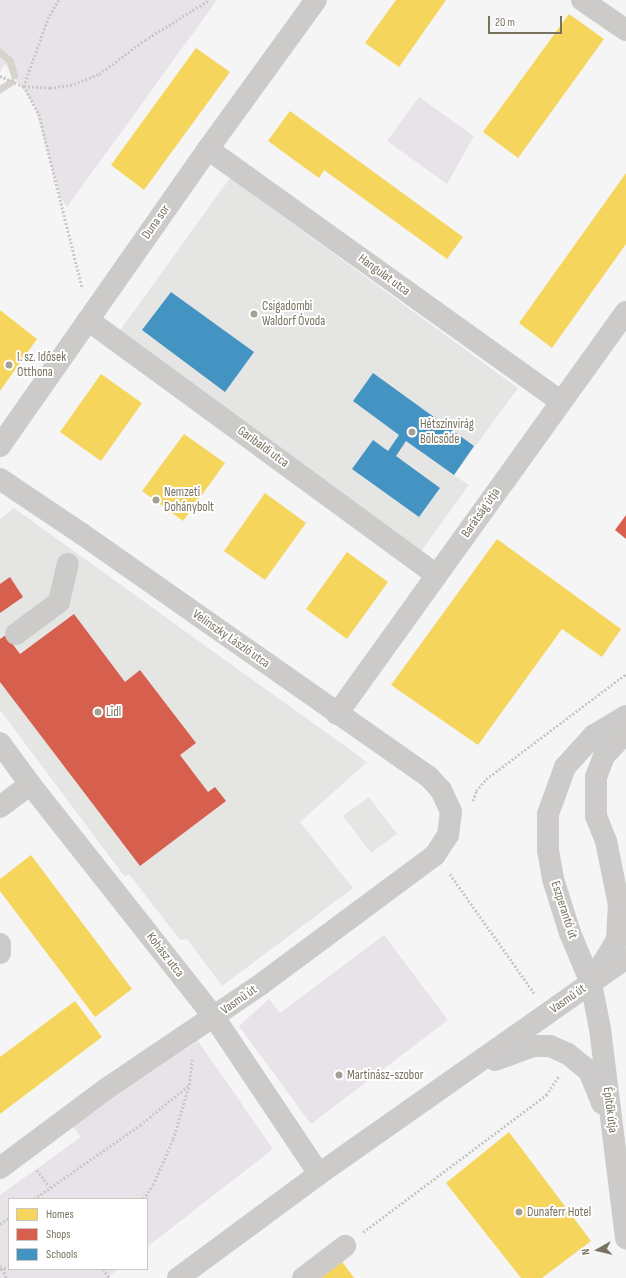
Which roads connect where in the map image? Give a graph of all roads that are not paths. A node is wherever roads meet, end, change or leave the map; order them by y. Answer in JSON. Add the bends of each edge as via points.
{"nodes":[{"id":1,"x":316,"y":0,"type":"edge"},
{"id":2,"x":582,"y":0,"type":"edge"},
{"id":3,"x":626,"y":30,"type":"edge"},
{"id":4,"x":208,"y":149,"type":"junction"},
{"id":5,"x":626,"y":312,"type":"edge"},
{"id":6,"x":88,"y":320,"type":"junction"},
{"id":7,"x":560,"y":401,"type":"junction"},
{"id":8,"x":0,"y":446,"type":"edge"},
{"id":9,"x":0,"y":479,"type":"edge"},
{"id":10,"x":68,"y":564,"type":"dead end"},
{"id":11,"x":437,"y":575,"type":"junction"},
{"id":12,"x":16,"y":634,"type":"dead end"},
{"id":13,"x":337,"y":714,"type":"junction"},
{"id":14,"x":626,"y":716,"type":"edge"},
{"id":15,"x":626,"y":732,"type":"edge"},
{"id":16,"x":0,"y":743,"type":"edge"},
{"id":17,"x":30,"y":784,"type":"junction"},
{"id":18,"x":0,"y":807,"type":"edge"},
{"id":19,"x":450,"y":811,"type":"joint"},
{"id":20,"x":606,"y":841,"type":"junction"},
{"id":21,"x":626,"y":865,"type":"edge"},
{"id":22,"x":0,"y":944,"type":"edge"},
{"id":23,"x":0,"y":954,"type":"edge"},
{"id":24,"x":626,"y":958,"type":"edge"},
{"id":25,"x":591,"y":983,"type":"junction"},
{"id":26,"x":214,"y":1017,"type":"junction"},
{"id":27,"x":472,"y":1068,"type":"junction"},
{"id":28,"x":613,"y":1129,"type":"junction"},
{"id":29,"x":0,"y":1168,"type":"edge"},
{"id":30,"x":319,"y":1174,"type":"junction"},
{"id":31,"x":626,"y":1238,"type":"edge"},
{"id":32,"x":345,"y":1246,"type":"road end"},
{"id":33,"x":178,"y":1278,"type":"edge"},
{"id":34,"x":303,"y":1278,"type":"edge"}],
"edges":[{"from":1,"to":4,"type":"street","name":"Duna sor"},
{"from":2,"to":3,"type":"street"},
{"from":4,"to":6,"type":"street","name":"Duna sor"},
{"from":4,"to":7,"type":"street","name":"Hangulat utca"},
{"from":5,"to":7,"type":"street","name":"Barátság útja"},
{"from":6,"to":8,"type":"street","name":"Duna sor"},
{"from":6,"to":11,"type":"street","name":"Garibaldi utca"},
{"from":7,"to":11,"type":"street","name":"Barátság útja"},
{"from":9,"to":13,"type":"street","name":"Velinszky László utca"},
{"from":10,"to":12,"type":"street","via":[[59,602]]},
{"from":11,"to":13,"type":"street","name":"Barátság útja"},
{"from":13,"to":19,"type":"street","name":"Velinszky László utca","via":[[429,777],[441,790]]},
{"from":14,"to":25,"type":"street","name":"Eszperantó út","via":[[594,735],[565,767],[548,814],[548,850],[553,879],[570,934]]},
{"from":15,"to":20,"type":"street","via":[[604,756],[596,777],[596,816]]},
{"from":16,"to":17,"type":"street","name":"Kohász utca"},
{"from":17,"to":18,"type":"street"},
{"from":17,"to":26,"type":"street","name":"Kohász utca"},
{"from":19,"to":26,"type":"street","name":"Vasmű út","via":[[448,836],[435,855]]},
{"from":20,"to":21,"type":"street"},
{"from":20,"to":25,"type":"street","via":[[619,905],[617,940]]},
{"from":22,"to":23,"type":"street"},
{"from":24,"to":25,"type":"street","name":"Vasmű út"},
{"from":25,"to":27,"type":"street","name":"Vasmű út"},
{"from":25,"to":28,"type":"street","name":"Építők útja"},
{"from":26,"to":29,"type":"street","name":"Vasmű út","via":[[106,1089]]},
{"from":26,"to":30,"type":"street","name":"Kohász utca"},
{"from":27,"to":28,"type":"street","via":[[533,1046],[550,1046],[568,1054],[589,1071]]},
{"from":27,"to":30,"type":"street","name":"Vasmű út"},
{"from":28,"to":31,"type":"street","name":"Építők útja"},
{"from":30,"to":33,"type":"street","name":"Vasmű út"},
{"from":32,"to":34,"type":"street"}]}
